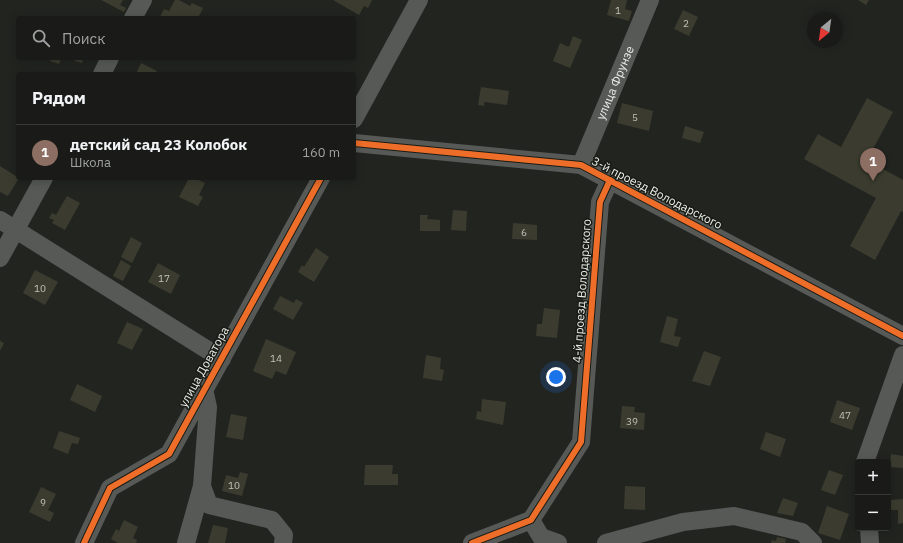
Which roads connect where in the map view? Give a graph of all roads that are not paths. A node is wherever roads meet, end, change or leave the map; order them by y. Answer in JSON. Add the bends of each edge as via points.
{"nodes":[{"id":1,"x":143,"y":0,"type":"edge"},
{"id":2,"x":650,"y":0,"type":"edge"},
{"id":3,"x":416,"y":1,"type":"edge"},
{"id":4,"x":134,"y":16,"type":"edge"},
{"id":5,"x":109,"y":60,"type":"edge"},
{"id":6,"x":103,"y":72,"type":"edge"},
{"id":7,"x":356,"y":115,"type":"edge"},
{"id":8,"x":356,"y":144,"type":"edge"},
{"id":9,"x":581,"y":166,"type":"junction"},
{"id":10,"x":42,"y":180,"type":"edge"},
{"id":11,"x":320,"y":180,"type":"edge"},
{"id":12,"x":610,"y":180,"type":"junction"},
{"id":13,"x":8,"y":224,"type":"edge"},
{"id":14,"x":0,"y":258,"type":"edge"},
{"id":15,"x":903,"y":336,"type":"edge"},
{"id":16,"x":903,"y":356,"type":"edge"},
{"id":17,"x":222,"y":359,"type":"junction"},
{"id":18,"x":204,"y":389,"type":"junction"},
{"id":19,"x":866,"y":459,"type":"edge"},
{"id":20,"x":202,"y":486,"type":"junction"},
{"id":21,"x":531,"y":520,"type":"junction"},
{"id":22,"x":869,"y":531,"type":"edge"},
{"id":23,"x":84,"y":543,"type":"edge"},
{"id":24,"x":186,"y":543,"type":"edge"},
{"id":25,"x":283,"y":543,"type":"edge"},
{"id":26,"x":472,"y":543,"type":"edge"},
{"id":27,"x":558,"y":543,"type":"edge"},
{"id":28,"x":606,"y":543,"type":"edge"},
{"id":29,"x":813,"y":543,"type":"edge"},
{"id":30,"x":870,"y":543,"type":"edge"}],
"edges":[{"from":1,"to":4,"type":"street"},
{"from":2,"to":9,"type":"street","name":"улица Фрунзе"},
{"from":3,"to":7,"type":"street"},
{"from":5,"to":6,"type":"street"},
{"from":8,"to":9,"type":"street","name":"3-й проезд Володарского"},
{"from":9,"to":12,"type":"street","name":"3-й проезд Володарского"},
{"from":10,"to":13,"type":"street"},
{"from":11,"to":17,"type":"street","name":"улица Доватора"},
{"from":12,"to":15,"type":"street","name":"3-й проезд Володарского"},
{"from":12,"to":21,"type":"street","name":"4-й проезд Володарского","via":[[600,202],[581,442]]},
{"from":13,"to":14,"type":"street"},
{"from":13,"to":17,"type":"street","name":"улица Доватора"},
{"from":16,"to":19,"type":"street"},
{"from":17,"to":18,"type":"street","name":"улица Доватора"},
{"from":18,"to":20,"type":"street","via":[[208,407]]},
{"from":18,"to":23,"type":"street","name":"улица Доватора","via":[[169,454],[110,488]]},
{"from":20,"to":24,"type":"street"},
{"from":20,"to":25,"type":"street","via":[[209,506],[272,520],[284,535]]},
{"from":21,"to":26,"type":"street"},
{"from":21,"to":27,"type":"street","via":[[541,537]]},
{"from":22,"to":30,"type":"street"},
{"from":28,"to":29,"type":"street","via":[[683,522],[734,516],[802,532]]}]}
